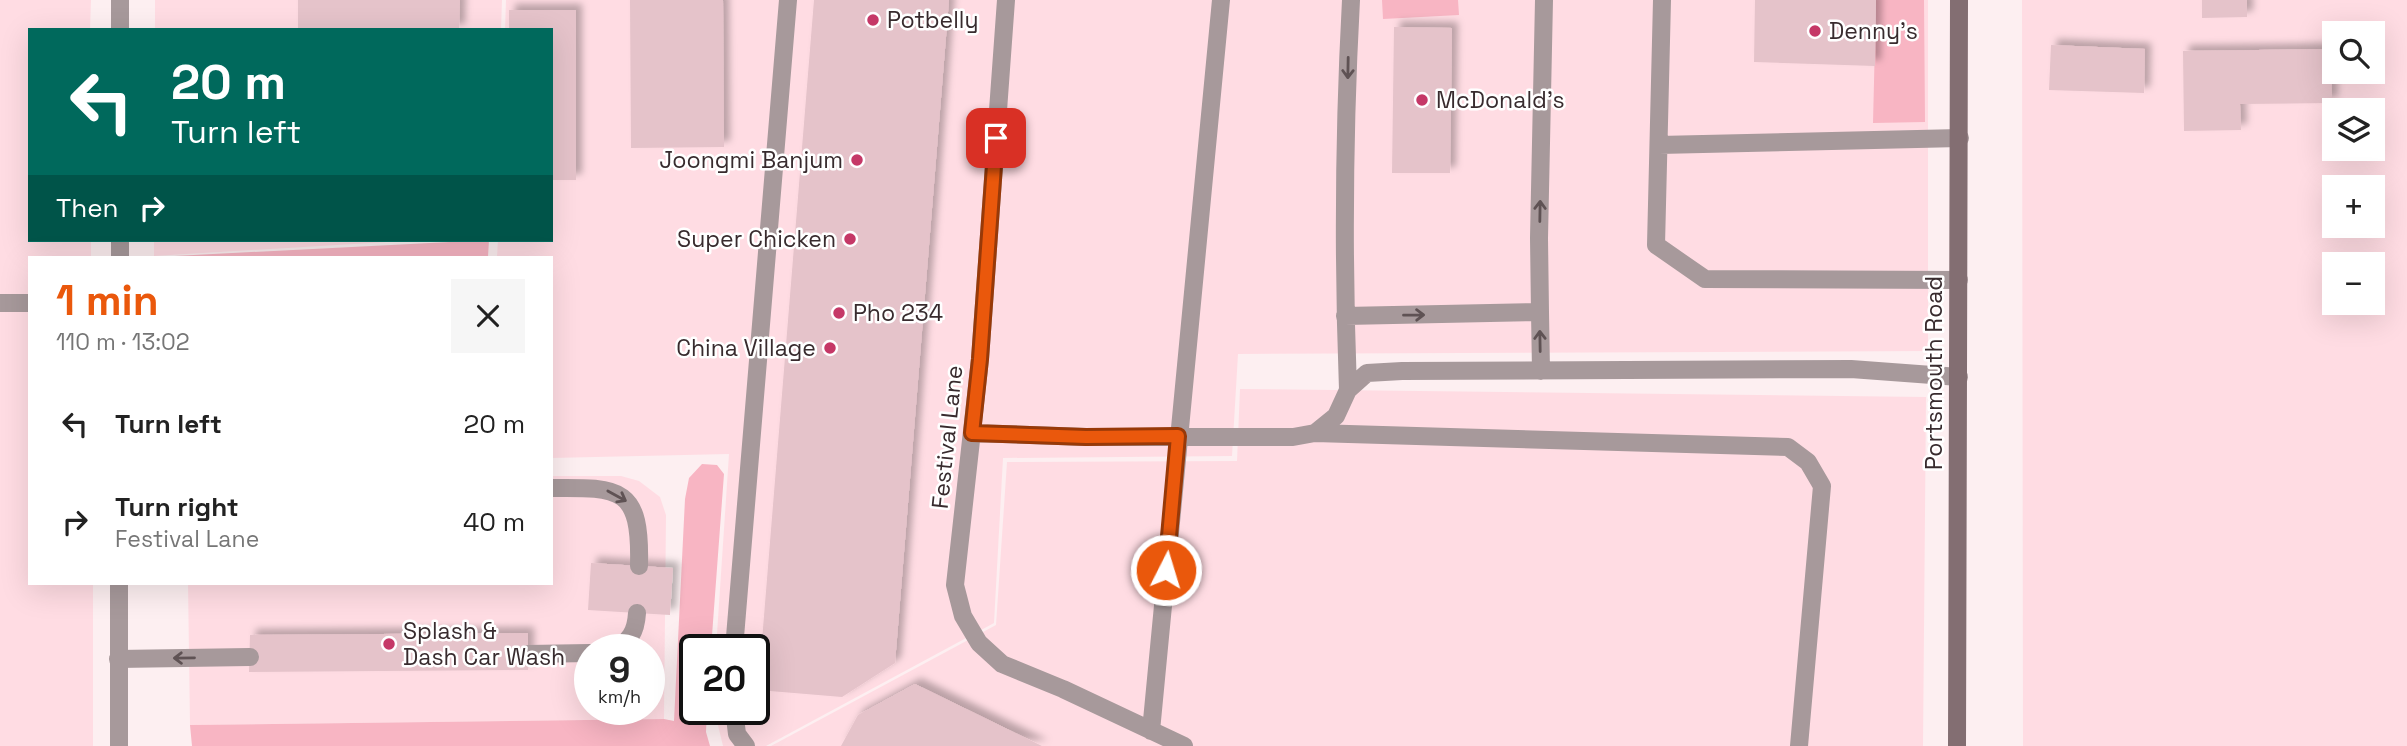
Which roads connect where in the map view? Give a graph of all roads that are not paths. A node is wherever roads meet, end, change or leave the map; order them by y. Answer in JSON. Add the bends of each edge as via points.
{"nodes":[{"id":1,"x":120,"y":0,"type":"edge"},
{"id":2,"x":788,"y":0,"type":"edge"},
{"id":3,"x":1006,"y":0,"type":"edge"},
{"id":4,"x":1221,"y":0,"type":"edge"},
{"id":5,"x":1351,"y":0,"type":"edge"},
{"id":6,"x":1544,"y":0,"type":"edge"},
{"id":7,"x":1662,"y":0,"type":"edge"},
{"id":8,"x":1959,"y":0,"type":"edge"},
{"id":9,"x":120,"y":28,"type":"edge"},
{"id":10,"x":1960,"y":138,"type":"junction"},
{"id":11,"x":1658,"y":145,"type":"junction"},
{"id":12,"x":1959,"y":281,"type":"junction"},
{"id":13,"x":0,"y":303,"type":"edge"},
{"id":14,"x":28,"y":303,"type":"edge"},
{"id":15,"x":1540,"y":312,"type":"junction"},
{"id":16,"x":1345,"y":316,"type":"junction"},
{"id":17,"x":1541,"y":371,"type":"junction"},
{"id":18,"x":1959,"y":377,"type":"junction"},
{"id":19,"x":1348,"y":390,"type":"junction"},
{"id":20,"x":972,"y":433,"type":"junction"},
{"id":21,"x":1315,"y":433,"type":"junction"},
{"id":22,"x":1178,"y":436,"type":"junction"},
{"id":23,"x":553,"y":488,"type":"edge"},
{"id":24,"x":639,"y":566,"type":"dead end"},
{"id":25,"x":119,"y":585,"type":"edge"},
{"id":26,"x":637,"y":613,"type":"dead end"},
{"id":27,"x":632,"y":634,"type":"edge"},
{"id":28,"x":735,"y":634,"type":"edge"},
{"id":29,"x":574,"y":653,"type":"edge"},
{"id":30,"x":528,"y":654,"type":"dead end"},
{"id":31,"x":250,"y":657,"type":"dead end"},
{"id":32,"x":118,"y":659,"type":"junction"},
{"id":33,"x":736,"y":725,"type":"edge"},
{"id":34,"x":1151,"y":731,"type":"junction"},
{"id":35,"x":118,"y":746,"type":"edge"},
{"id":36,"x":746,"y":746,"type":"edge"},
{"id":37,"x":1184,"y":746,"type":"edge"},
{"id":38,"x":1799,"y":746,"type":"edge"},
{"id":39,"x":1957,"y":746,"type":"edge"}],
"edges":[{"from":1,"to":9,"type":"street"},
{"from":2,"to":28,"type":"street"},
{"from":3,"to":20,"type":"street","name":"Festival Lane"},
{"from":4,"to":22,"type":"street"},
{"from":5,"to":16,"type":"street","one_way":true},
{"from":15,"to":6,"type":"street","one_way":true},
{"from":7,"to":11,"type":"street"},
{"from":8,"to":10,"type":"street","name":"Portsmouth Road"},
{"from":10,"to":11,"type":"street"},
{"from":10,"to":12,"type":"street","name":"Portsmouth Road"},
{"from":11,"to":12,"type":"street","via":[[1656,245],[1706,279]]},
{"from":12,"to":18,"type":"street","name":"Portsmouth Road"},
{"from":13,"to":14,"type":"street"},
{"from":16,"to":15,"type":"street","one_way":true},
{"from":17,"to":15,"type":"street","one_way":true},
{"from":16,"to":19,"type":"street"},
{"from":17,"to":18,"type":"street","via":[[1851,369]]},
{"from":17,"to":19,"type":"street","via":[[1367,373]]},
{"from":18,"to":39,"type":"street","name":"Portsmouth Road"},
{"from":19,"to":21,"type":"street","via":[[1336,416]]},
{"from":20,"to":22,"type":"street"},
{"from":20,"to":34,"type":"street","name":"Festival Lane","via":[[955,585],[963,616],[979,643],[1002,664]]},
{"from":21,"to":22,"type":"street","via":[[1293,437]]},
{"from":21,"to":38,"type":"street","via":[[1788,447],[1808,462],[1822,486]]},
{"from":22,"to":34,"type":"street"},
{"from":23,"to":24,"type":"street","one_way":true,"via":[[596,487],[623,496],[638,523]]},
{"from":25,"to":32,"type":"street"},
{"from":26,"to":27,"type":"street"},
{"from":29,"to":30,"type":"street"},
{"from":31,"to":32,"type":"street","one_way":true},
{"from":32,"to":35,"type":"street"},
{"from":33,"to":36,"type":"street"},
{"from":34,"to":37,"type":"street","name":"Festival Lane"}]}
